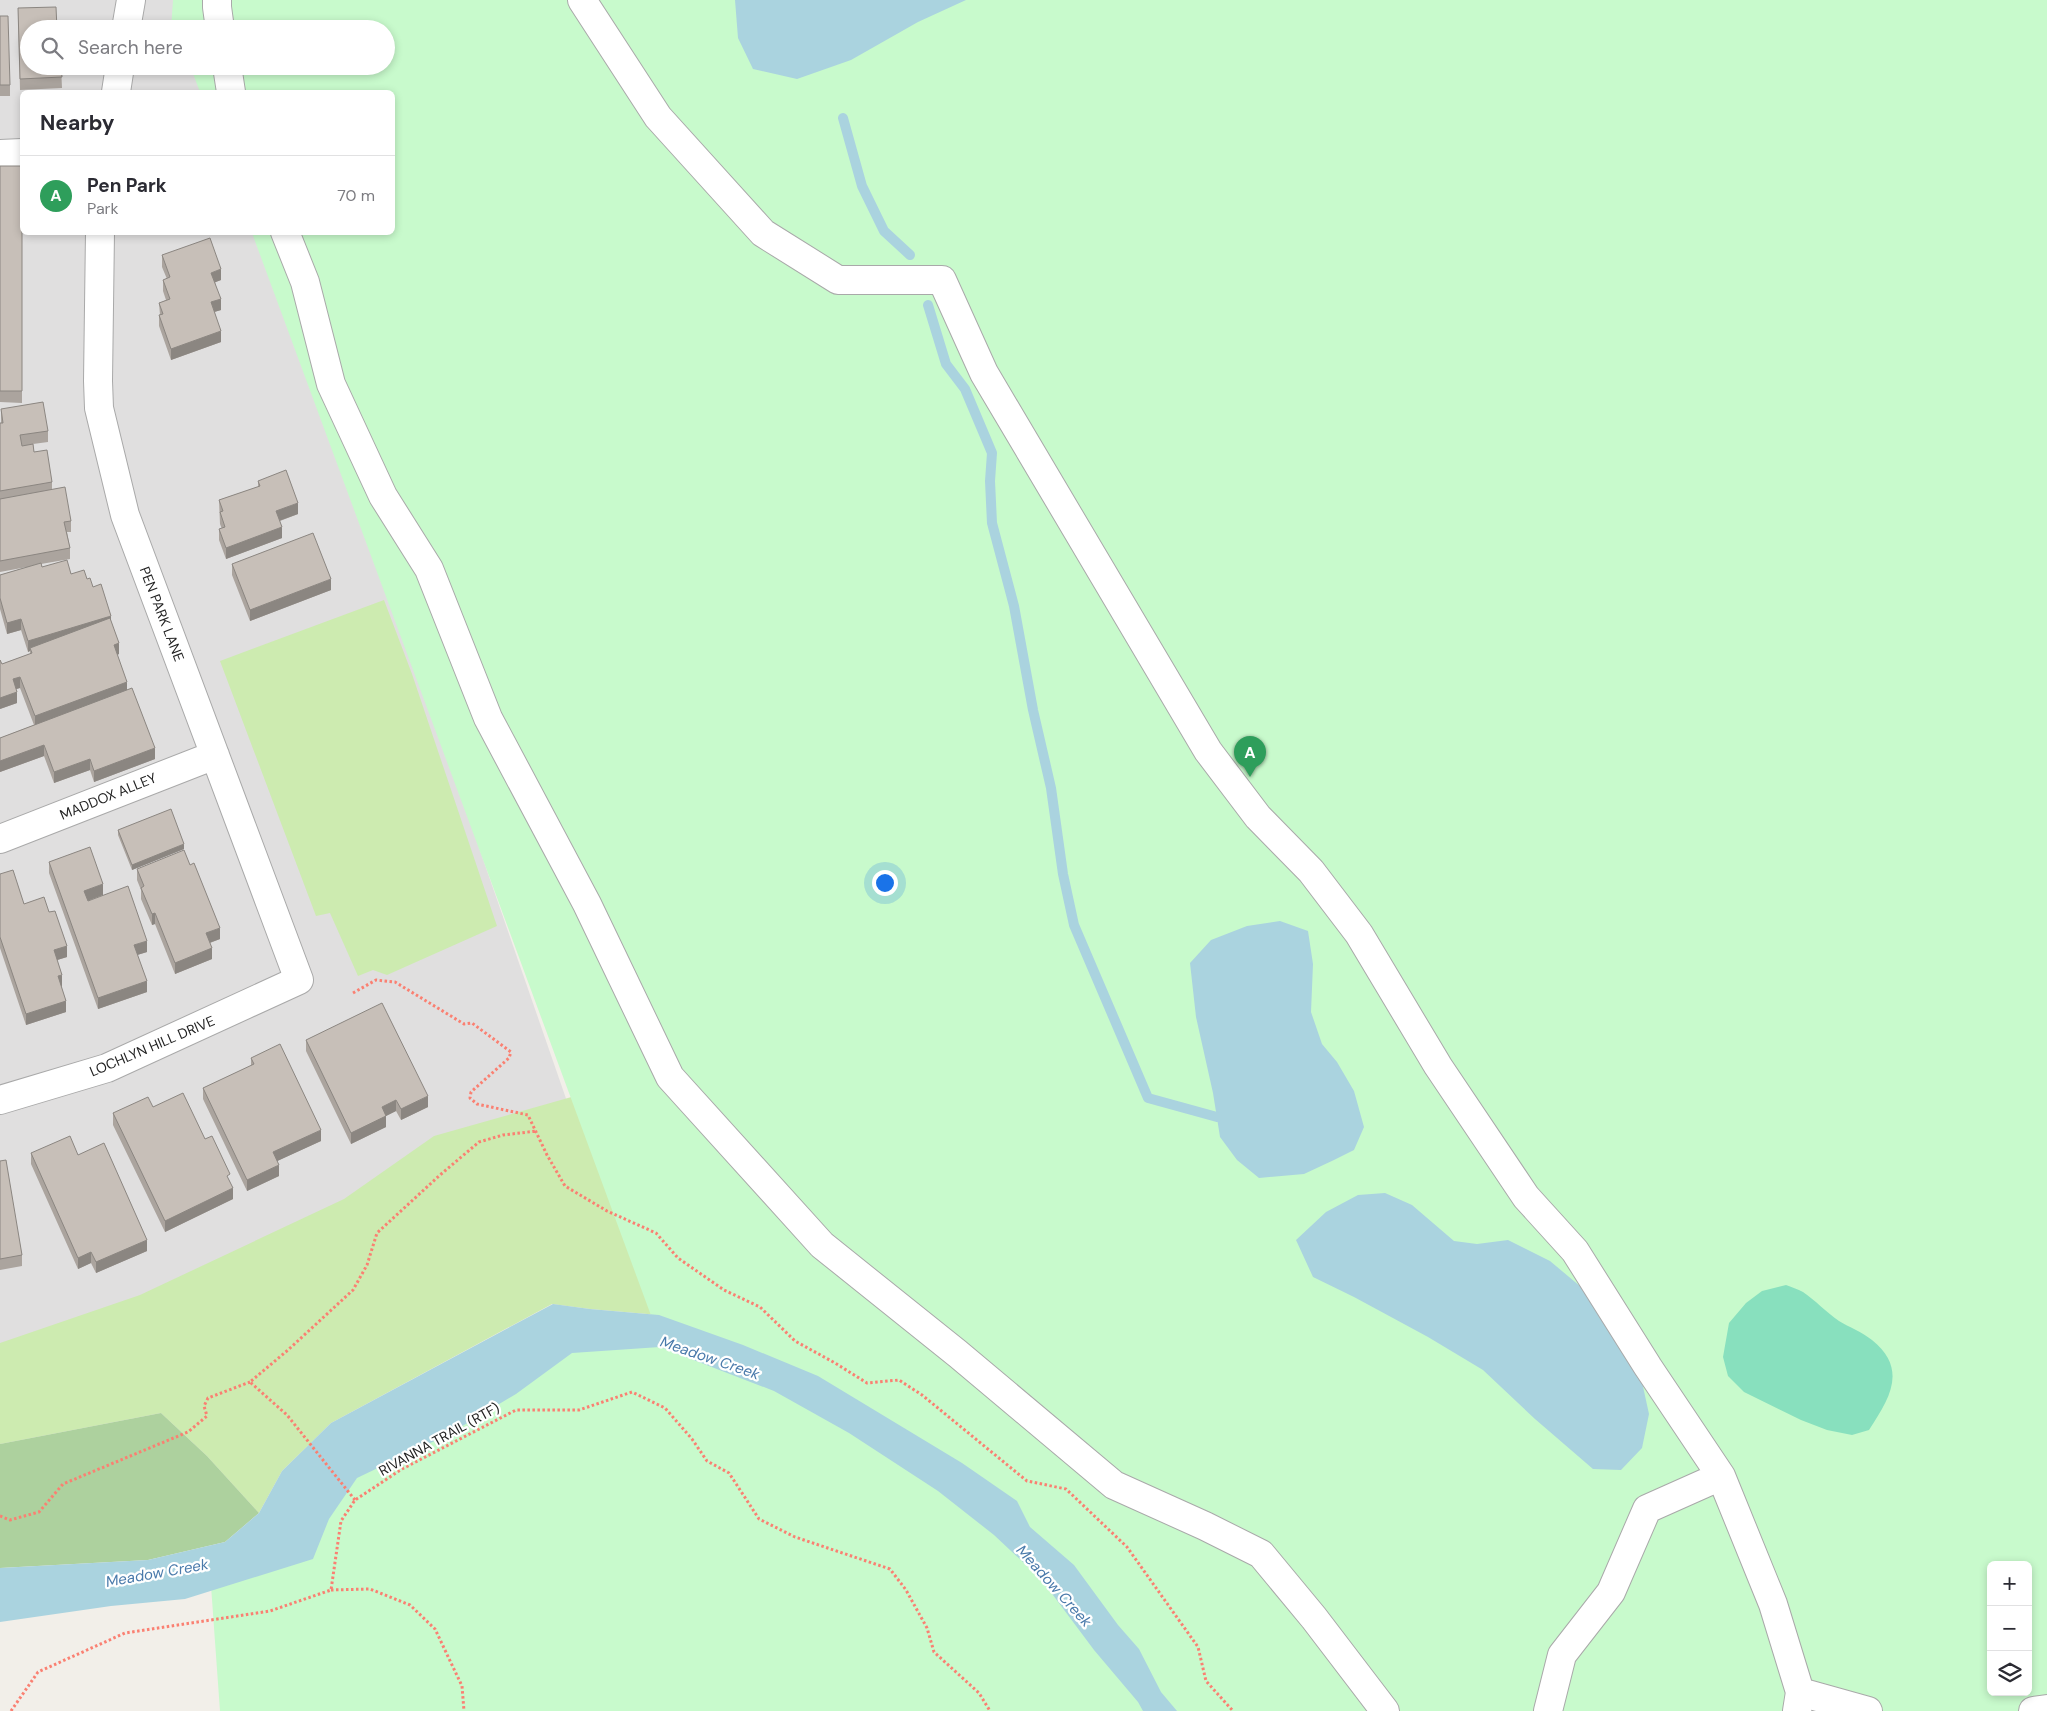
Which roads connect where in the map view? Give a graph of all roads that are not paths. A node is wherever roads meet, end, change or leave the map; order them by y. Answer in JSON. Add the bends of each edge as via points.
{"nodes":[{"id":1,"x":131,"y":0,"type":"edge"},
{"id":2,"x":218,"y":0,"type":"edge"},
{"id":3,"x":582,"y":0,"type":"edge"},
{"id":4,"x":128,"y":20,"type":"edge"},
{"id":5,"x":219,"y":20,"type":"edge"},
{"id":6,"x":119,"y":75,"type":"edge"},
{"id":7,"x":228,"y":75,"type":"edge"},
{"id":8,"x":116,"y":90,"type":"edge"},
{"id":9,"x":231,"y":90,"type":"edge"},
{"id":10,"x":0,"y":154,"type":"edge"},
{"id":11,"x":20,"y":154,"type":"edge"},
{"id":12,"x":100,"y":235,"type":"edge"},
{"id":13,"x":285,"y":235,"type":"edge"},
{"id":14,"x":215,"y":755,"type":"junction"},
{"id":15,"x":0,"y":839,"type":"edge"},
{"id":16,"x":299,"y":980,"type":"joint"},
{"id":17,"x":0,"y":1100,"type":"edge"},
{"id":18,"x":1721,"y":1476,"type":"junction"},
{"id":19,"x":1799,"y":1701,"type":"edge"},
{"id":20,"x":2047,"y":1708,"type":"edge"},
{"id":21,"x":1386,"y":1711,"type":"edge"},
{"id":22,"x":1548,"y":1711,"type":"edge"},
{"id":23,"x":1868,"y":1711,"type":"edge"},
{"id":24,"x":2033,"y":1711,"type":"edge"}],
"edges":[{"from":1,"to":4,"type":"street"},
{"from":2,"to":5,"type":"street"},
{"from":3,"to":18,"type":"street","via":[[658,117],[763,233],[838,280],[942,280],[984,373],[1208,750],[1258,817],[1311,871],[1360,934],[1443,1074],[1526,1197],[1575,1251]]},
{"from":6,"to":8,"type":"street"},
{"from":7,"to":9,"type":"street"},
{"from":10,"to":11,"type":"street"},
{"from":12,"to":14,"type":"street","name":"PEN PARK LANE","via":[[99,408],[125,515]]},
{"from":13,"to":21,"type":"street","via":[[305,282],[331,384],[383,496],[430,569],[488,718],[587,904],[670,1077],[822,1245],[1114,1485],[1261,1554]]},
{"from":14,"to":15,"type":"street","name":"MADDOX ALLEY"},
{"from":14,"to":16,"type":"street","name":"PEN PARK LANE"},
{"from":16,"to":17,"type":"street","name":"LOCHLYN HILL DRIVE","via":[[107,1068]]},
{"from":18,"to":19,"type":"street","via":[[1773,1604]]},
{"from":18,"to":22,"type":"street","via":[[1647,1509],[1612,1592],[1562,1655]]},
{"from":19,"to":23,"type":"street"},
{"from":20,"to":24,"type":"street"}]}
